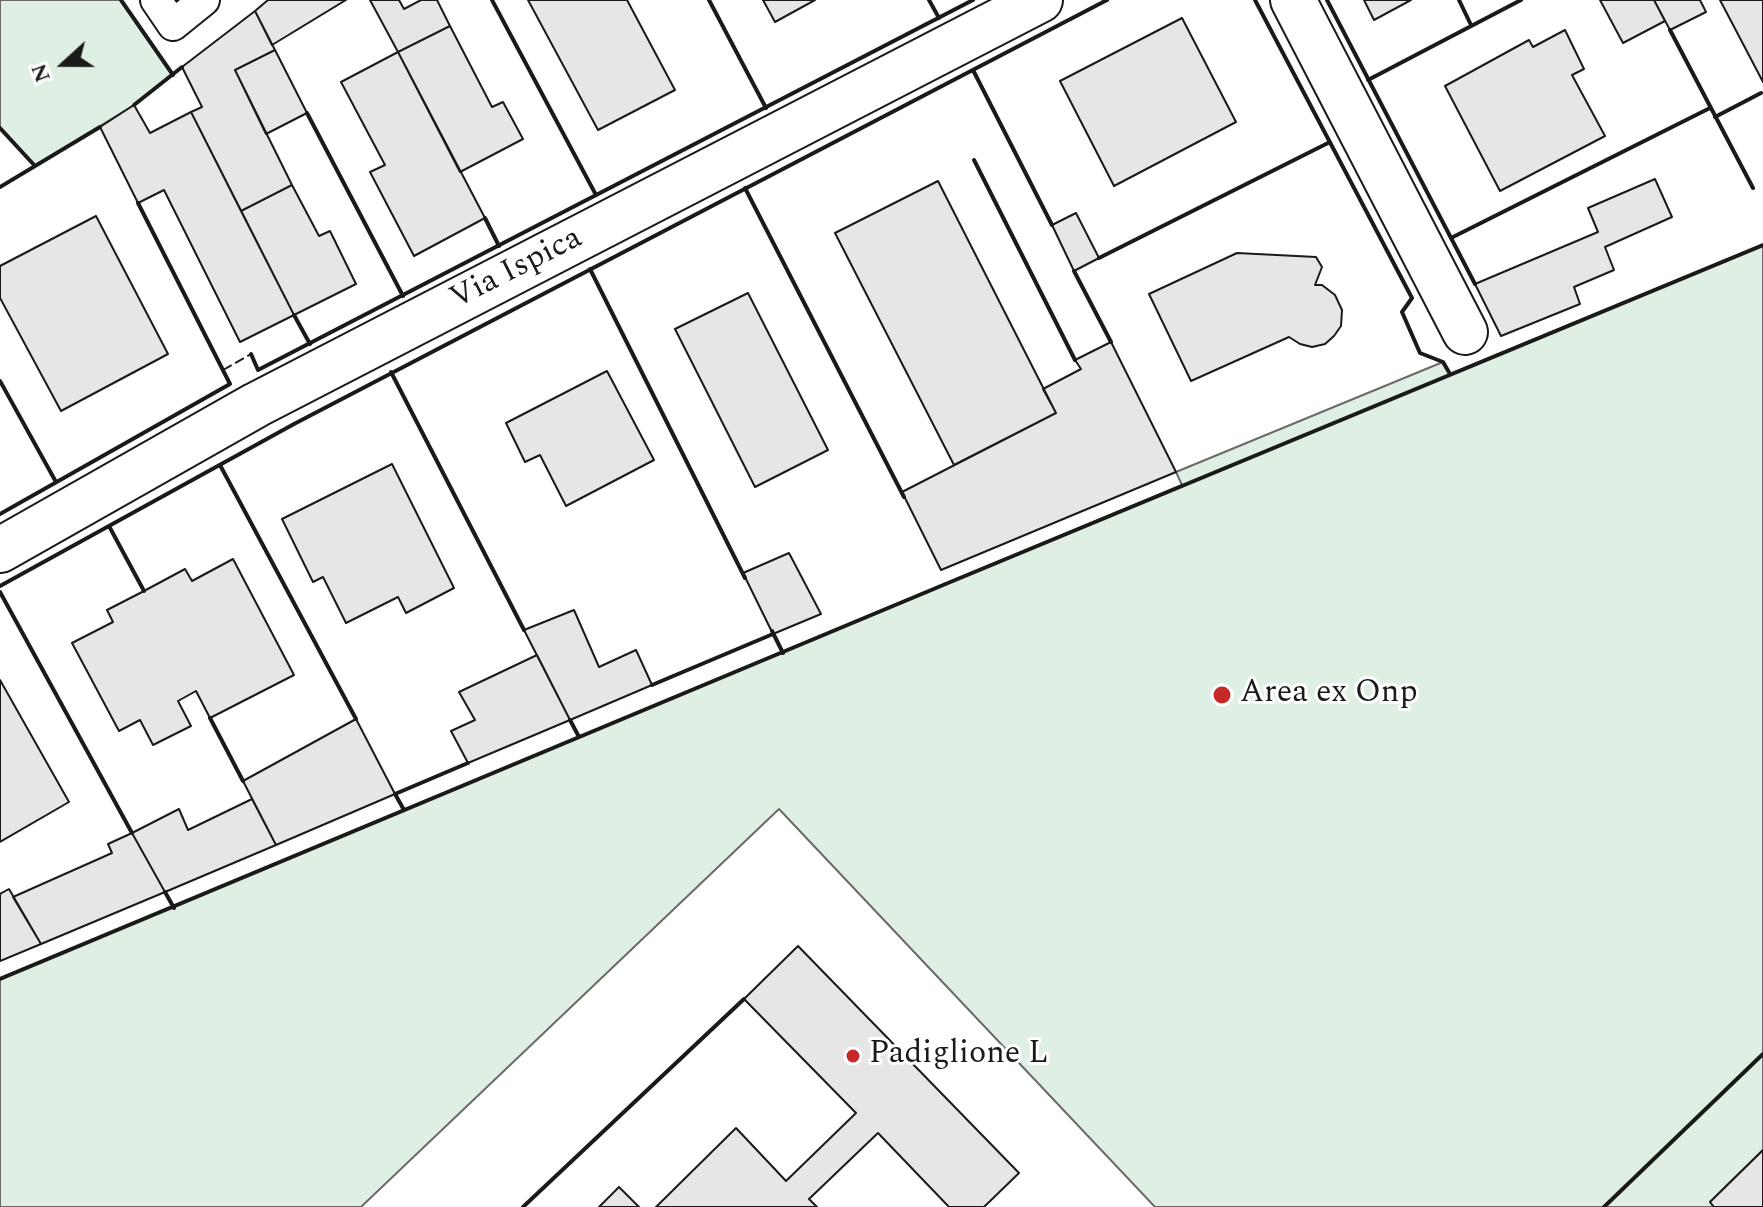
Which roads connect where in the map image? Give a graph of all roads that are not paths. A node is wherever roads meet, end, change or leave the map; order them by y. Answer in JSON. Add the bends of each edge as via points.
{"nodes":[{"id":1,"x":156,"y":0,"type":"edge"},
{"id":2,"x":204,"y":0,"type":"edge"},
{"id":3,"x":1040,"y":0,"type":"edge"},
{"id":4,"x":1293,"y":0,"type":"edge"},
{"id":5,"x":1465,"y":332,"type":"dead end"},
{"id":6,"x":0,"y":550,"type":"edge"}],
"edges":[{"from":1,"to":2,"type":"lane","via":[[173,25]]},
{"from":3,"to":6,"type":"street","name":"Via Ispica","via":[[256,405]]},
{"from":4,"to":5,"type":"street"}]}
